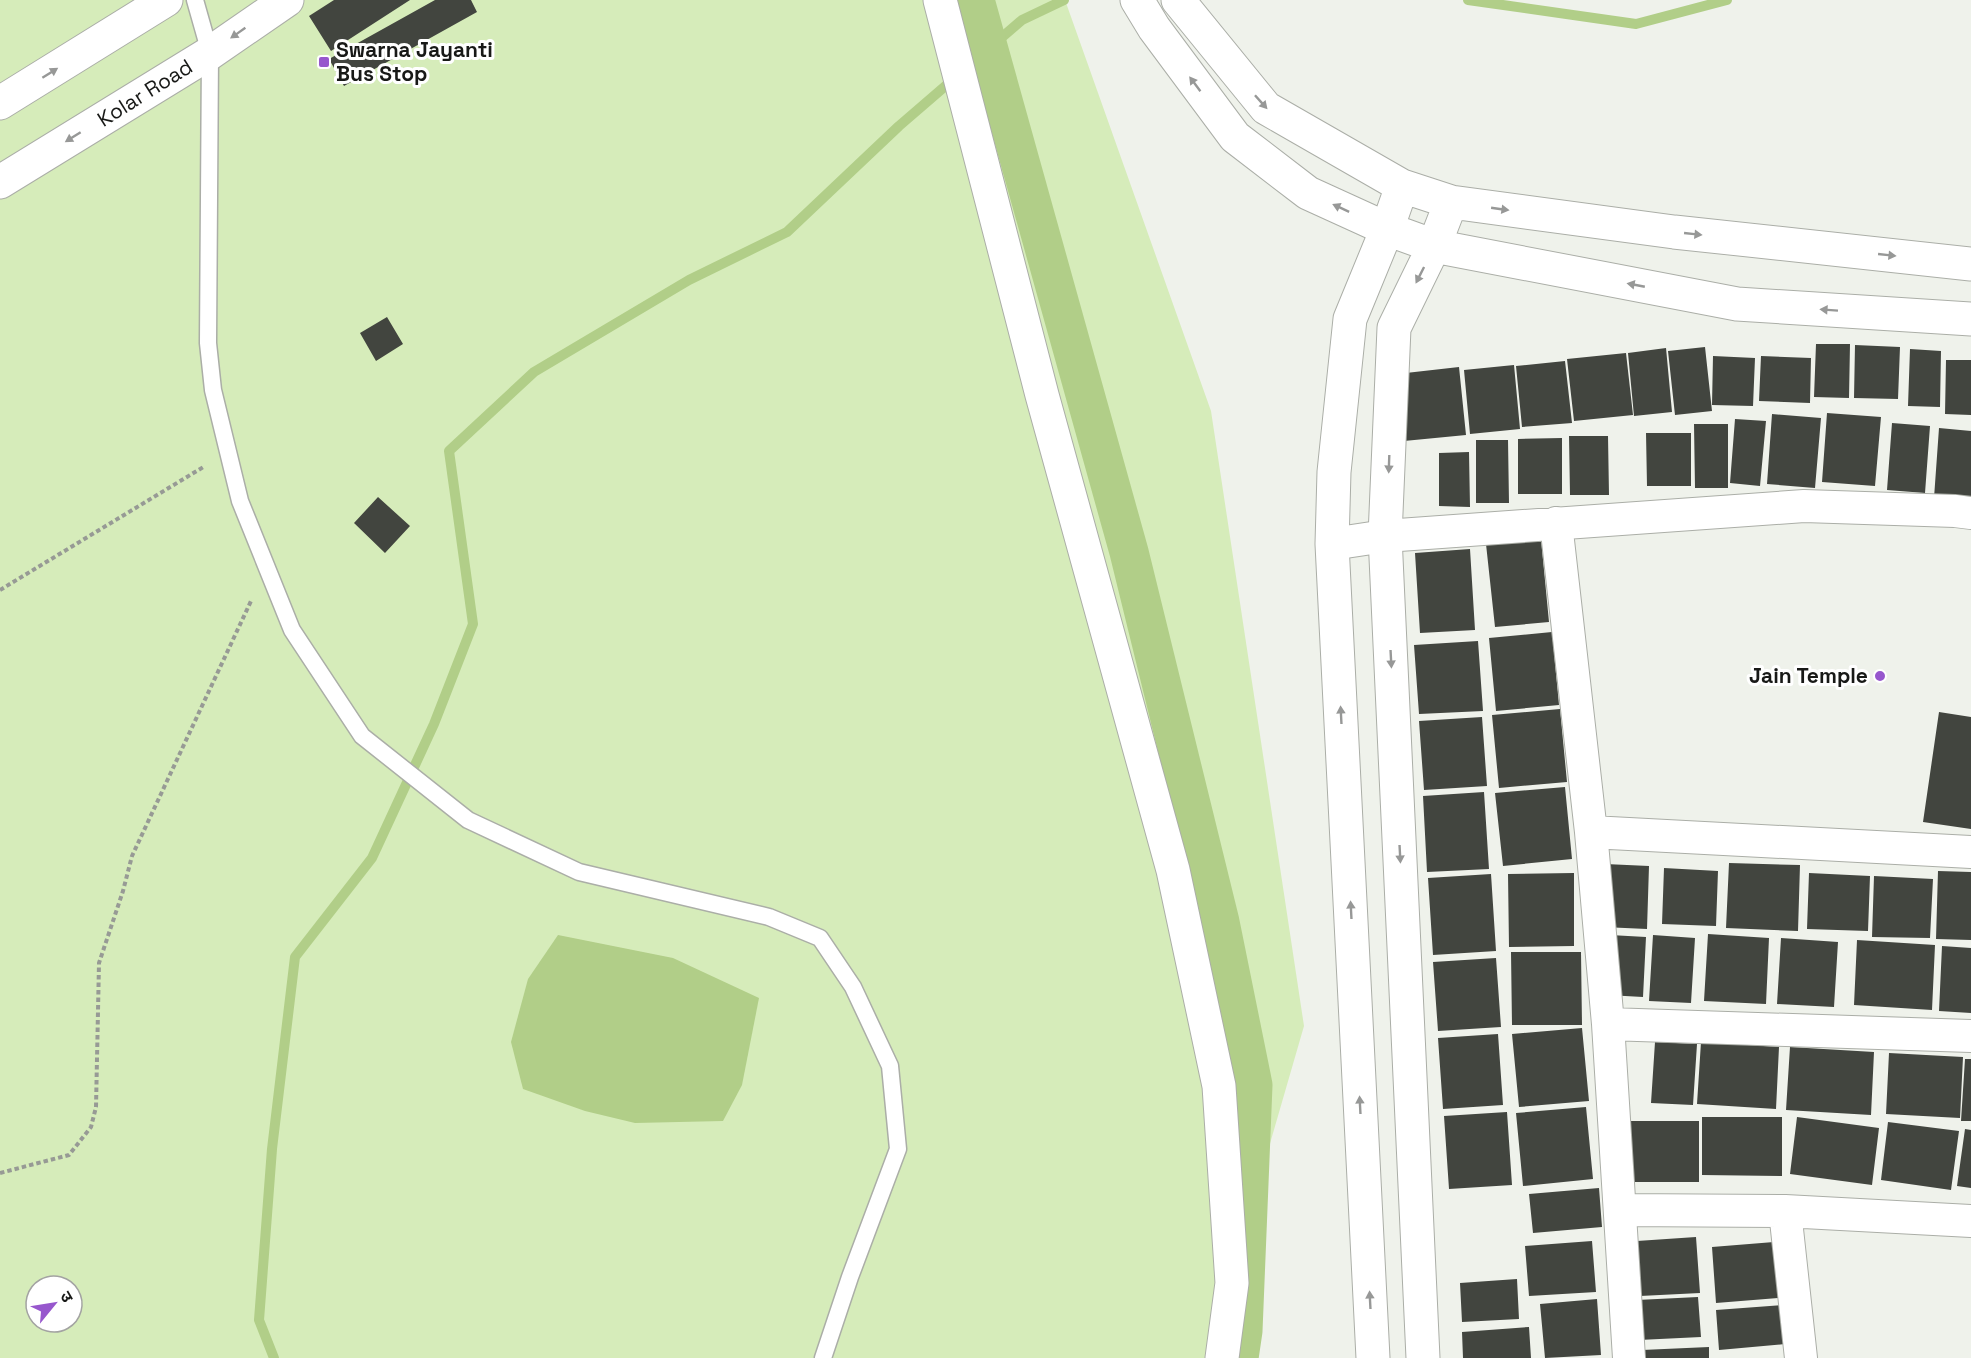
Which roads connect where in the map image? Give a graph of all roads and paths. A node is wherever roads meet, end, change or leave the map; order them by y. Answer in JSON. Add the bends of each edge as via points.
{"nodes":[{"id":1,"x":166,"y":0,"type":"edge"},
{"id":2,"x":195,"y":0,"type":"edge"},
{"id":3,"x":287,"y":0,"type":"edge"},
{"id":4,"x":940,"y":0,"type":"edge"},
{"id":5,"x":1137,"y":0,"type":"edge"},
{"id":6,"x":1181,"y":4,"type":"edge"},
{"id":7,"x":210,"y":53,"type":"junction"},
{"id":8,"x":0,"y":104,"type":"edge"},
{"id":9,"x":0,"y":182,"type":"edge"},
{"id":10,"x":1402,"y":186,"type":"junction"},
{"id":11,"x":1451,"y":202,"type":"junction"},
{"id":12,"x":1387,"y":229,"type":"junction"},
{"id":13,"x":1434,"y":246,"type":"junction"},
{"id":14,"x":1971,"y":264,"type":"edge"},
{"id":15,"x":1971,"y":319,"type":"edge"},
{"id":16,"x":228,"y":452,"type":"junction"},
{"id":17,"x":1971,"y":513,"type":"edge"},
{"id":18,"x":1556,"y":523,"type":"junction"},
{"id":19,"x":1385,"y":536,"type":"junction"},
{"id":20,"x":1332,"y":544,"type":"junction"},
{"id":21,"x":267,"y":567,"type":"junction"},
{"id":22,"x":0,"y":590,"type":"edge"},
{"id":23,"x":1591,"y":832,"type":"junction"},
{"id":24,"x":1971,"y":852,"type":"edge"},
{"id":25,"x":1608,"y":1024,"type":"junction"},
{"id":26,"x":1971,"y":1036,"type":"edge"},
{"id":27,"x":0,"y":1173,"type":"edge"},
{"id":28,"x":1620,"y":1210,"type":"junction"},
{"id":29,"x":1785,"y":1211,"type":"junction"},
{"id":30,"x":1971,"y":1221,"type":"edge"},
{"id":31,"x":823,"y":1358,"type":"edge"},
{"id":32,"x":1222,"y":1358,"type":"edge"},
{"id":33,"x":1373,"y":1358,"type":"edge"},
{"id":34,"x":1423,"y":1358,"type":"edge"},
{"id":35,"x":1629,"y":1358,"type":"edge"},
{"id":36,"x":1801,"y":1358,"type":"edge"}],
"edges":[{"from":8,"to":1,"type":"street","one_way":true},
{"from":2,"to":7,"type":"lane"},
{"from":3,"to":7,"type":"street","name":"Kolar Road","one_way":true},
{"from":4,"to":32,"type":"street","via":[[1042,394],[1173,870],[1219,1086],[1232,1283]]},
{"from":12,"to":5,"type":"street","one_way":true,"via":[[1308,193],[1235,137]]},
{"from":6,"to":10,"type":"street","one_way":true,"via":[[1266,108]]},
{"from":7,"to":9,"type":"street","name":"Kolar Road","one_way":true},
{"from":7,"to":16,"type":"lane","via":[[208,343],[213,390]]},
{"from":10,"to":11,"type":"street"},
{"from":10,"to":12,"type":"street"},
{"from":11,"to":13,"type":"street"},
{"from":11,"to":14,"type":"street","one_way":true,"via":[[1674,232]]},
{"from":12,"to":13,"type":"street"},
{"from":12,"to":20,"type":"street","via":[[1350,319],[1334,472]]},
{"from":15,"to":13,"type":"street","one_way":true,"via":[[1737,304]]},
{"from":13,"to":19,"type":"street","one_way":true,"via":[[1394,328]]},
{"from":16,"to":21,"type":"lane","via":[[240,501]]},
{"from":16,"to":22,"type":"path"},
{"from":17,"to":18,"type":"street","via":[[1804,506]]},
{"from":18,"to":19,"type":"street"},
{"from":18,"to":23,"type":"street"},
{"from":19,"to":20,"type":"street"},
{"from":19,"to":34,"type":"street","one_way":true},
{"from":33,"to":20,"type":"street","one_way":true},
{"from":21,"to":27,"type":"path","via":[[132,856],[99,963],[96,1107],[91,1127],[69,1155]]},
{"from":21,"to":31,"type":"lane","via":[[292,630],[362,736],[468,820],[579,872],[769,917],[820,938],[853,987],[890,1066],[898,1149]]},
{"from":23,"to":24,"type":"street"},
{"from":23,"to":25,"type":"street"},
{"from":25,"to":26,"type":"street"},
{"from":25,"to":28,"type":"street"},
{"from":28,"to":29,"type":"street"},
{"from":28,"to":35,"type":"street"},
{"from":29,"to":30,"type":"street"},
{"from":29,"to":36,"type":"street"}]}
